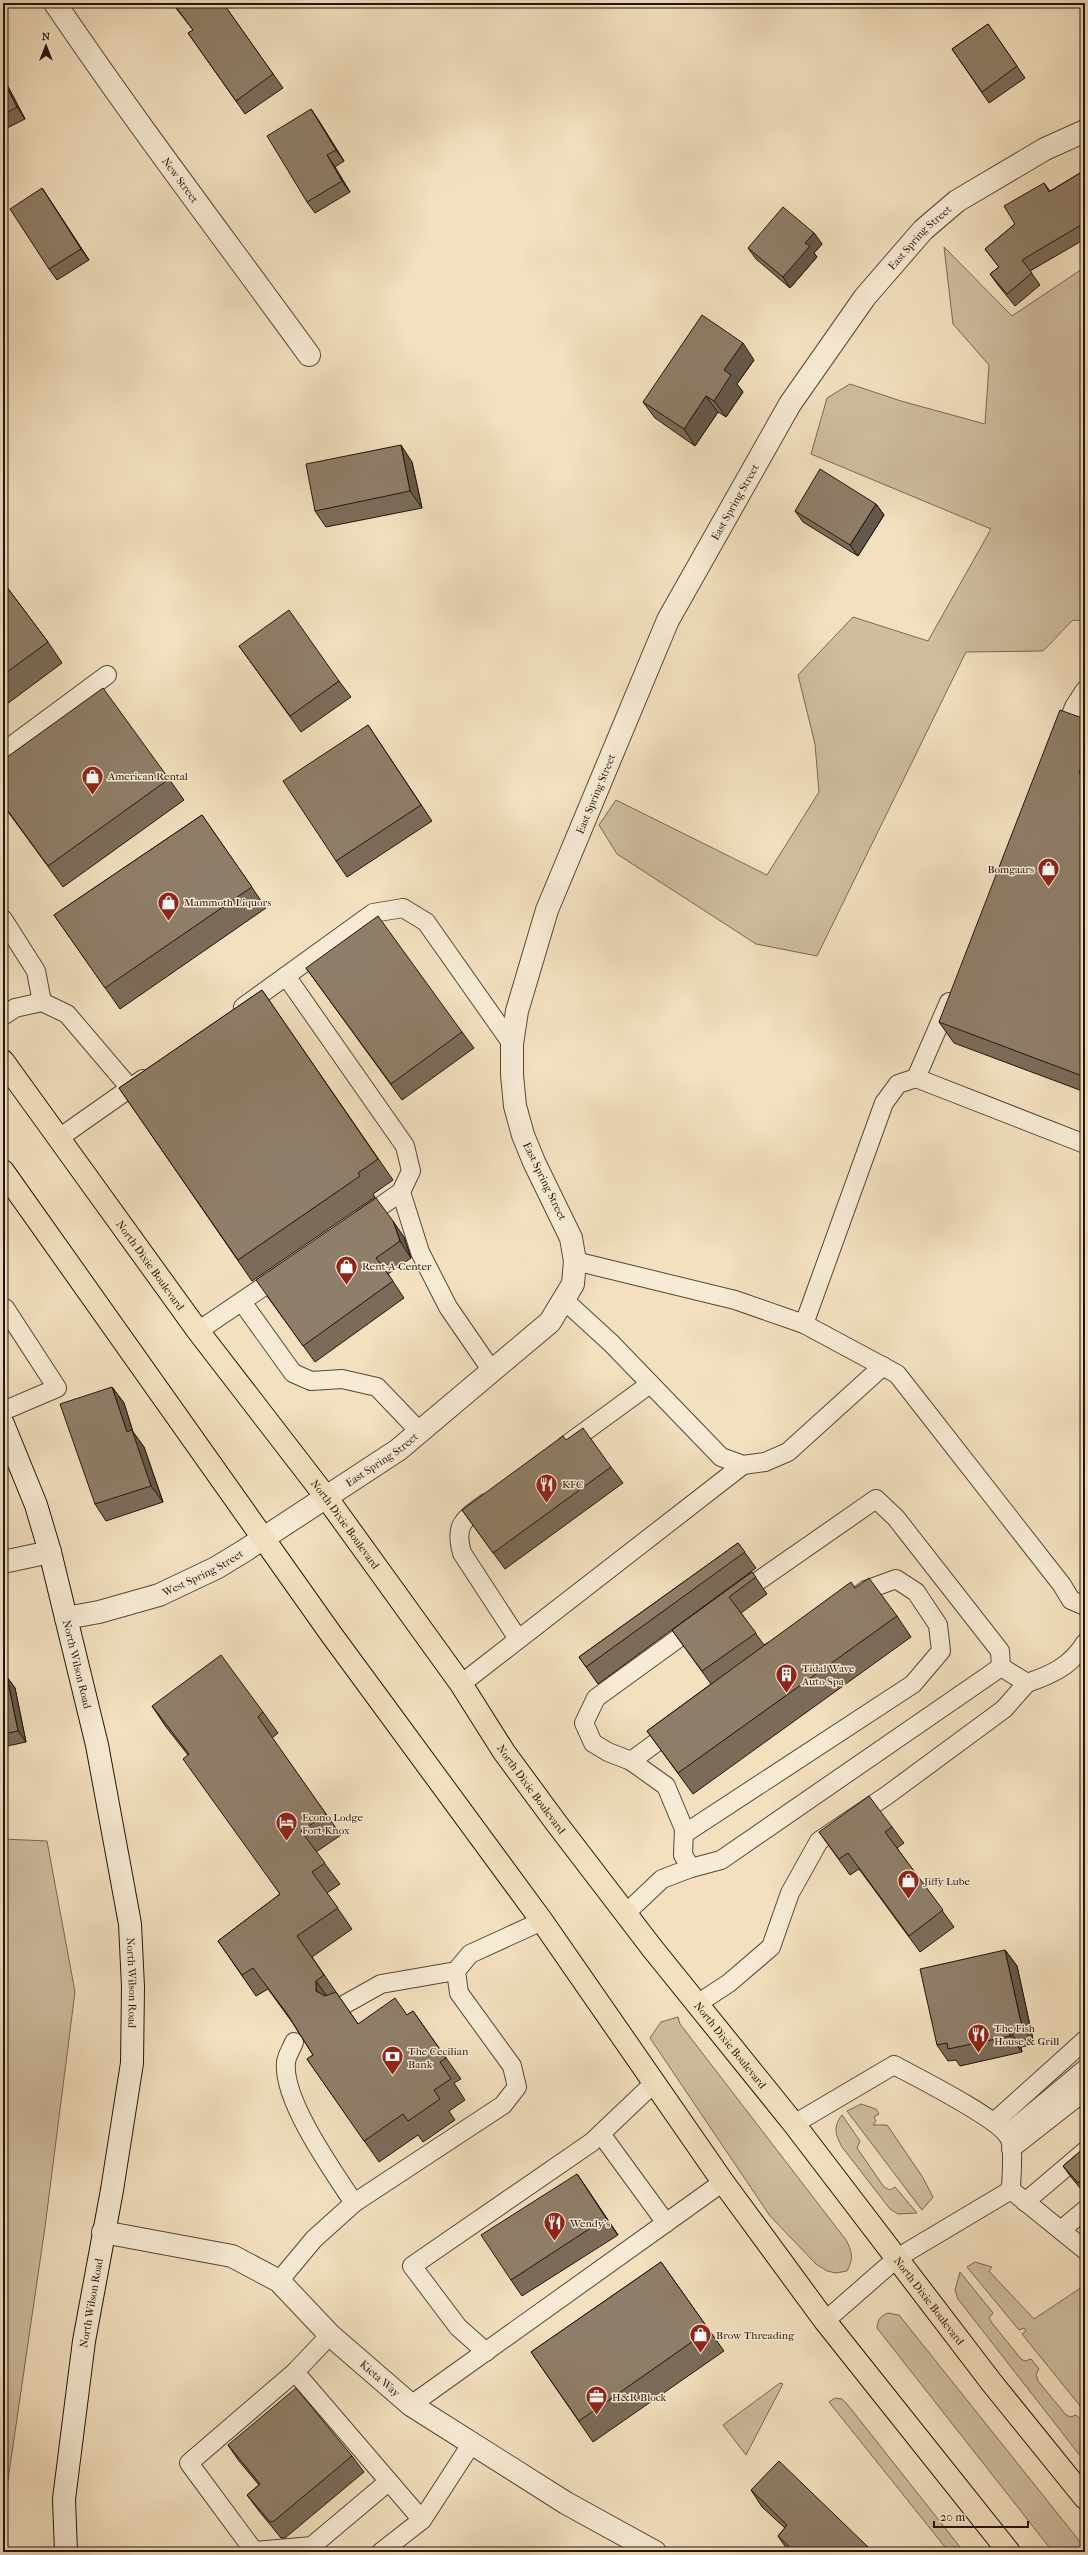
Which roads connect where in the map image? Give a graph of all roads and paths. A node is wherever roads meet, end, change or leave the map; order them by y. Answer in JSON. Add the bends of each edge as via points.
{"nodes":[{"id":1,"x":55,"y":3,"type":"edge"},
{"id":2,"x":1085,"y":131,"type":"edge"},
{"id":3,"x":309,"y":355,"type":"dead end"},
{"id":4,"x":107,"y":675,"type":"dead end"},
{"id":5,"x":1085,"y":690,"type":"edge"},
{"id":6,"x":1056,"y":751,"type":"edge"},
{"id":7,"x":3,"y":752,"type":"edge"},
{"id":8,"x":4,"y":922,"type":"edge"},
{"id":9,"x":286,"y":976,"type":"junction"},
{"id":10,"x":957,"y":984,"type":"edge"},
{"id":11,"x":42,"y":1002,"type":"junction"},
{"id":12,"x":3,"y":1016,"type":"edge"},
{"id":13,"x":227,"y":1018,"type":"edge"},
{"id":14,"x":512,"y":1044,"type":"junction"},
{"id":15,"x":3,"y":1061,"type":"edge"},
{"id":16,"x":156,"y":1070,"type":"edge"},
{"id":17,"x":916,"y":1078,"type":"junction"},
{"id":18,"x":130,"y":1088,"type":"junction"},
{"id":19,"x":59,"y":1138,"type":"junction"},
{"id":20,"x":1085,"y":1144,"type":"edge"},
{"id":21,"x":3,"y":1171,"type":"edge"},
{"id":22,"x":401,"y":1192,"type":"junction"},
{"id":23,"x":350,"y":1227,"type":"edge"},
{"id":24,"x":575,"y":1261,"type":"junction"},
{"id":25,"x":299,"y":1262,"type":"edge"},
{"id":26,"x":564,"y":1300,"type":"junction"},
{"id":27,"x":242,"y":1302,"type":"junction"},
{"id":28,"x":3,"y":1310,"type":"edge"},
{"id":29,"x":804,"y":1324,"type":"junction"},
{"id":30,"x":198,"y":1331,"type":"junction"},
{"id":31,"x":883,"y":1366,"type":"junction"},
{"id":32,"x":492,"y":1371,"type":"junction"},
{"id":33,"x":650,"y":1384,"type":"junction"},
{"id":34,"x":3,"y":1411,"type":"edge"},
{"id":35,"x":3,"y":1424,"type":"edge"},
{"id":36,"x":420,"y":1432,"type":"junction"},
{"id":37,"x":550,"y":1457,"type":"edge"},
{"id":38,"x":743,"y":1465,"type":"junction"},
{"id":39,"x":500,"y":1493,"type":"edge"},
{"id":40,"x":326,"y":1497,"type":"junction"},
{"id":41,"x":263,"y":1537,"type":"junction"},
{"id":42,"x":50,"y":1552,"type":"junction"},
{"id":43,"x":3,"y":1562,"type":"edge"},
{"id":44,"x":1085,"y":1606,"type":"edge"},
{"id":45,"x":841,"y":1608,"type":"edge"},
{"id":46,"x":66,"y":1618,"type":"junction"},
{"id":47,"x":518,"y":1639,"type":"junction"},
{"id":48,"x":1085,"y":1643,"type":"edge"},
{"id":49,"x":1001,"y":1667,"type":"junction"},
{"id":50,"x":1027,"y":1683,"type":"junction"},
{"id":51,"x":461,"y":1684,"type":"junction"},
{"id":52,"x":688,"y":1720,"type":"edge"},
{"id":53,"x":631,"y":1761,"type":"junction"},
{"id":54,"x":684,"y":1834,"type":"junction"},
{"id":55,"x":691,"y":1868,"type":"junction"},
{"id":56,"x":626,"y":1914,"type":"junction"},
{"id":57,"x":542,"y":1920,"type":"junction"},
{"id":58,"x":456,"y":1971,"type":"junction"},
{"id":59,"x":696,"y":2004,"type":"junction"},
{"id":60,"x":340,"y":2008,"type":"edge"},
{"id":61,"x":1085,"y":2040,"type":"edge"},
{"id":62,"x":294,"y":2042,"type":"edge"},
{"id":63,"x":1085,"y":2069,"type":"edge"},
{"id":64,"x":654,"y":2084,"type":"junction"},
{"id":65,"x":1085,"y":2091,"type":"edge"},
{"id":66,"x":794,"y":2124,"type":"junction"},
{"id":67,"x":601,"y":2134,"type":"junction"},
{"id":68,"x":1004,"y":2135,"type":"junction"},
{"id":69,"x":1085,"y":2151,"type":"edge"},
{"id":70,"x":723,"y":2182,"type":"junction"},
{"id":71,"x":1011,"y":2190,"type":"junction"},
{"id":72,"x":1025,"y":2202,"type":"junction"},
{"id":73,"x":354,"y":2204,"type":"junction"},
{"id":74,"x":1085,"y":2210,"type":"edge"},
{"id":75,"x":666,"y":2223,"type":"junction"},
{"id":76,"x":1061,"y":2230,"type":"junction"},
{"id":77,"x":103,"y":2232,"type":"junction"},
{"id":78,"x":1085,"y":2250,"type":"edge"},
{"id":79,"x":897,"y":2258,"type":"junction"},
{"id":80,"x":278,"y":2281,"type":"junction"},
{"id":81,"x":825,"y":2321,"type":"junction"},
{"id":82,"x":330,"y":2336,"type":"junction"},
{"id":83,"x":486,"y":2352,"type":"junction"},
{"id":84,"x":295,"y":2372,"type":"junction"},
{"id":85,"x":412,"y":2405,"type":"junction"},
{"id":86,"x":472,"y":2443,"type":"junction"},
{"id":87,"x":388,"y":2482,"type":"junction"},
{"id":88,"x":1085,"y":2498,"type":"edge"},
{"id":89,"x":422,"y":2520,"type":"junction"},
{"id":90,"x":66,"y":2552,"type":"edge"},
{"id":91,"x":381,"y":2552,"type":"edge"},
{"id":92,"x":655,"y":2552,"type":"edge"},
{"id":93,"x":1009,"y":2552,"type":"edge"}],
"edges":[{"from":1,"to":3,"type":"street","name":"New Street","via":[[114,90]]},
{"from":2,"to":14,"type":"street","name":"East Spring Street","via":[[1045,149],[957,201],[923,230],[865,297],[790,404],[668,620],[547,910],[517,1011]]},
{"from":4,"to":7,"type":"lane"},
{"from":5,"to":6,"type":"lane","via":[[1074,707]]},
{"from":8,"to":11,"type":"lane","via":[[36,971]]},
{"from":9,"to":13,"type":"lane"},
{"from":9,"to":14,"type":"lane","via":[[373,913],[403,908],[426,922]]},
{"from":9,"to":22,"type":"lane","via":[[405,1146],[412,1171]]},
{"from":10,"to":17,"type":"lane"},
{"from":11,"to":12,"type":"lane","via":[[15,1008]]},
{"from":11,"to":18,"type":"lane","via":[[67,1014]]},
{"from":14,"to":24,"type":"street","name":"East Spring Street","via":[[512,1083],[523,1135],[569,1232]]},
{"from":15,"to":19,"type":"highway","name":"North Dixie Boulevard"},
{"from":16,"to":18,"type":"lane"},
{"from":17,"to":20,"type":"lane"},
{"from":17,"to":29,"type":"lane","via":[[898,1084],[884,1103]]},
{"from":18,"to":19,"type":"lane"},
{"from":19,"to":30,"type":"highway","name":"North Dixie Boulevard"},
{"from":21,"to":41,"type":"highway"},
{"from":22,"to":23,"type":"lane"},
{"from":22,"to":32,"type":"lane","via":[[424,1259],[448,1308]]},
{"from":24,"to":26,"type":"street","name":"East Spring Street","via":[[573,1284]]},
{"from":24,"to":29,"type":"lane","via":[[735,1300]]},
{"from":25,"to":27,"type":"lane"},
{"from":26,"to":32,"type":"street","name":"East Spring Street","via":[[550,1322]]},
{"from":26,"to":33,"type":"lane","via":[[611,1343]]},
{"from":27,"to":30,"type":"lane"},
{"from":27,"to":36,"type":"lane","via":[[293,1373],[311,1381],[342,1379],[377,1387]]},
{"from":28,"to":34,"type":"lane","via":[[5,1308],[57,1388]]},
{"from":29,"to":31,"type":"lane"},
{"from":30,"to":40,"type":"highway","name":"North Dixie Boulevard"},
{"from":31,"to":38,"type":"lane","via":[[788,1452],[765,1462]]},
{"from":31,"to":44,"type":"lane","via":[[897,1374],[1062,1585],[1071,1600]]},
{"from":32,"to":36,"type":"street","name":"East Spring Street"},
{"from":33,"to":37,"type":"lane"},
{"from":33,"to":38,"type":"lane","via":[[721,1457]]},
{"from":35,"to":42,"type":"street","name":"North Wilson Road","via":[[36,1505]]},
{"from":36,"to":40,"type":"street","name":"East Spring Street","via":[[369,1470]]},
{"from":38,"to":47,"type":"lane"},
{"from":39,"to":47,"type":"lane","via":[[463,1521],[458,1538],[462,1553]]},
{"from":40,"to":41,"type":"street","name":"West Spring Street"},
{"from":40,"to":51,"type":"highway","name":"North Dixie Boulevard"},
{"from":41,"to":46,"type":"street","name":"West Spring Street","via":[[216,1568],[159,1595],[99,1612]]},
{"from":41,"to":57,"type":"highway"},
{"from":42,"to":43,"type":"street"},
{"from":42,"to":46,"type":"street","name":"North Wilson Road"},
{"from":45,"to":54,"type":"lane","via":[[866,1590],[896,1579],[916,1592],[938,1625],[941,1651],[913,1684]]},
{"from":46,"to":77,"type":"street","name":"North Wilson Road","via":[[97,1746],[130,1924],[134,1987],[132,2063]]},
{"from":47,"to":51,"type":"lane"},
{"from":48,"to":50,"type":"lane","via":[[1079,1653],[1056,1673]]},
{"from":49,"to":50,"type":"lane"},
{"from":49,"to":53,"type":"lane","via":[[1000,1651],[896,1518],[876,1499],[788,1558],[596,1698],[584,1724],[594,1743]]},
{"from":49,"to":55,"type":"lane","via":[[721,1860]]},
{"from":50,"to":59,"type":"lane","via":[[1004,1709],[886,1796],[819,1841],[790,1893],[771,1947],[729,1983]]},
{"from":51,"to":56,"type":"highway","name":"North Dixie Boulevard","via":[[504,1752]]},
{"from":52,"to":53,"type":"lane"},
{"from":53,"to":54,"type":"lane","via":[[666,1786]]},
{"from":54,"to":55,"type":"lane","via":[[683,1855]]},
{"from":55,"to":56,"type":"lane","via":[[662,1879]]},
{"from":56,"to":59,"type":"highway","name":"North Dixie Boulevard"},
{"from":57,"to":58,"type":"lane","via":[[470,1954]]},
{"from":57,"to":64,"type":"highway"},
{"from":58,"to":60,"type":"lane","via":[[381,1984]]},
{"from":58,"to":73,"type":"lane","via":[[459,1993],[512,2066],[517,2087],[503,2105]]},
{"from":59,"to":66,"type":"highway","name":"North Dixie Boulevard"},
{"from":61,"to":68,"type":"lane"},
{"from":62,"to":73,"type":"lane","via":[[286,2062],[289,2086],[310,2135]]},
{"from":63,"to":68,"type":"lane"},
{"from":64,"to":67,"type":"lane"},
{"from":64,"to":70,"type":"highway"},
{"from":65,"to":68,"type":"lane"},
{"from":66,"to":68,"type":"lane","via":[[894,2065]]},
{"from":66,"to":79,"type":"highway","name":"North Dixie Boulevard"},
{"from":67,"to":75,"type":"lane"},
{"from":67,"to":83,"type":"lane","via":[[412,2266],[458,2327]]},
{"from":68,"to":71,"type":"lane"},
{"from":69,"to":72,"type":"lane"},
{"from":70,"to":75,"type":"lane"},
{"from":70,"to":81,"type":"highway"},
{"from":71,"to":72,"type":"lane"},
{"from":71,"to":79,"type":"lane"},
{"from":72,"to":76,"type":"lane"},
{"from":73,"to":80,"type":"lane","via":[[314,2239]]},
{"from":74,"to":76,"type":"lane"},
{"from":75,"to":83,"type":"lane"},
{"from":76,"to":78,"type":"lane"},
{"from":77,"to":80,"type":"street","name":"Kieta Way","via":[[232,2256]]},
{"from":77,"to":90,"type":"street","name":"North Wilson Road","via":[[84,2341],[64,2499]]},
{"from":79,"to":81,"type":"lane"},
{"from":79,"to":88,"type":"highway","name":"North Dixie Boulevard","via":[[992,2383]]},
{"from":80,"to":82,"type":"street","name":"Kieta Way"},
{"from":81,"to":93,"type":"highway"},
{"from":82,"to":84,"type":"lane"},
{"from":82,"to":85,"type":"street","name":"Kieta Way"},
{"from":83,"to":85,"type":"lane"},
{"from":84,"to":87,"type":"lane"},
{"from":84,"to":87,"type":"lane","via":[[189,2463],[254,2551],[312,2546]]},
{"from":85,"to":86,"type":"street","name":"Kieta Way"},
{"from":86,"to":89,"type":"lane"},
{"from":86,"to":92,"type":"street","name":"Kieta Way","via":[[566,2503]]},
{"from":87,"to":89,"type":"lane"},
{"from":89,"to":91,"type":"lane"}]}
